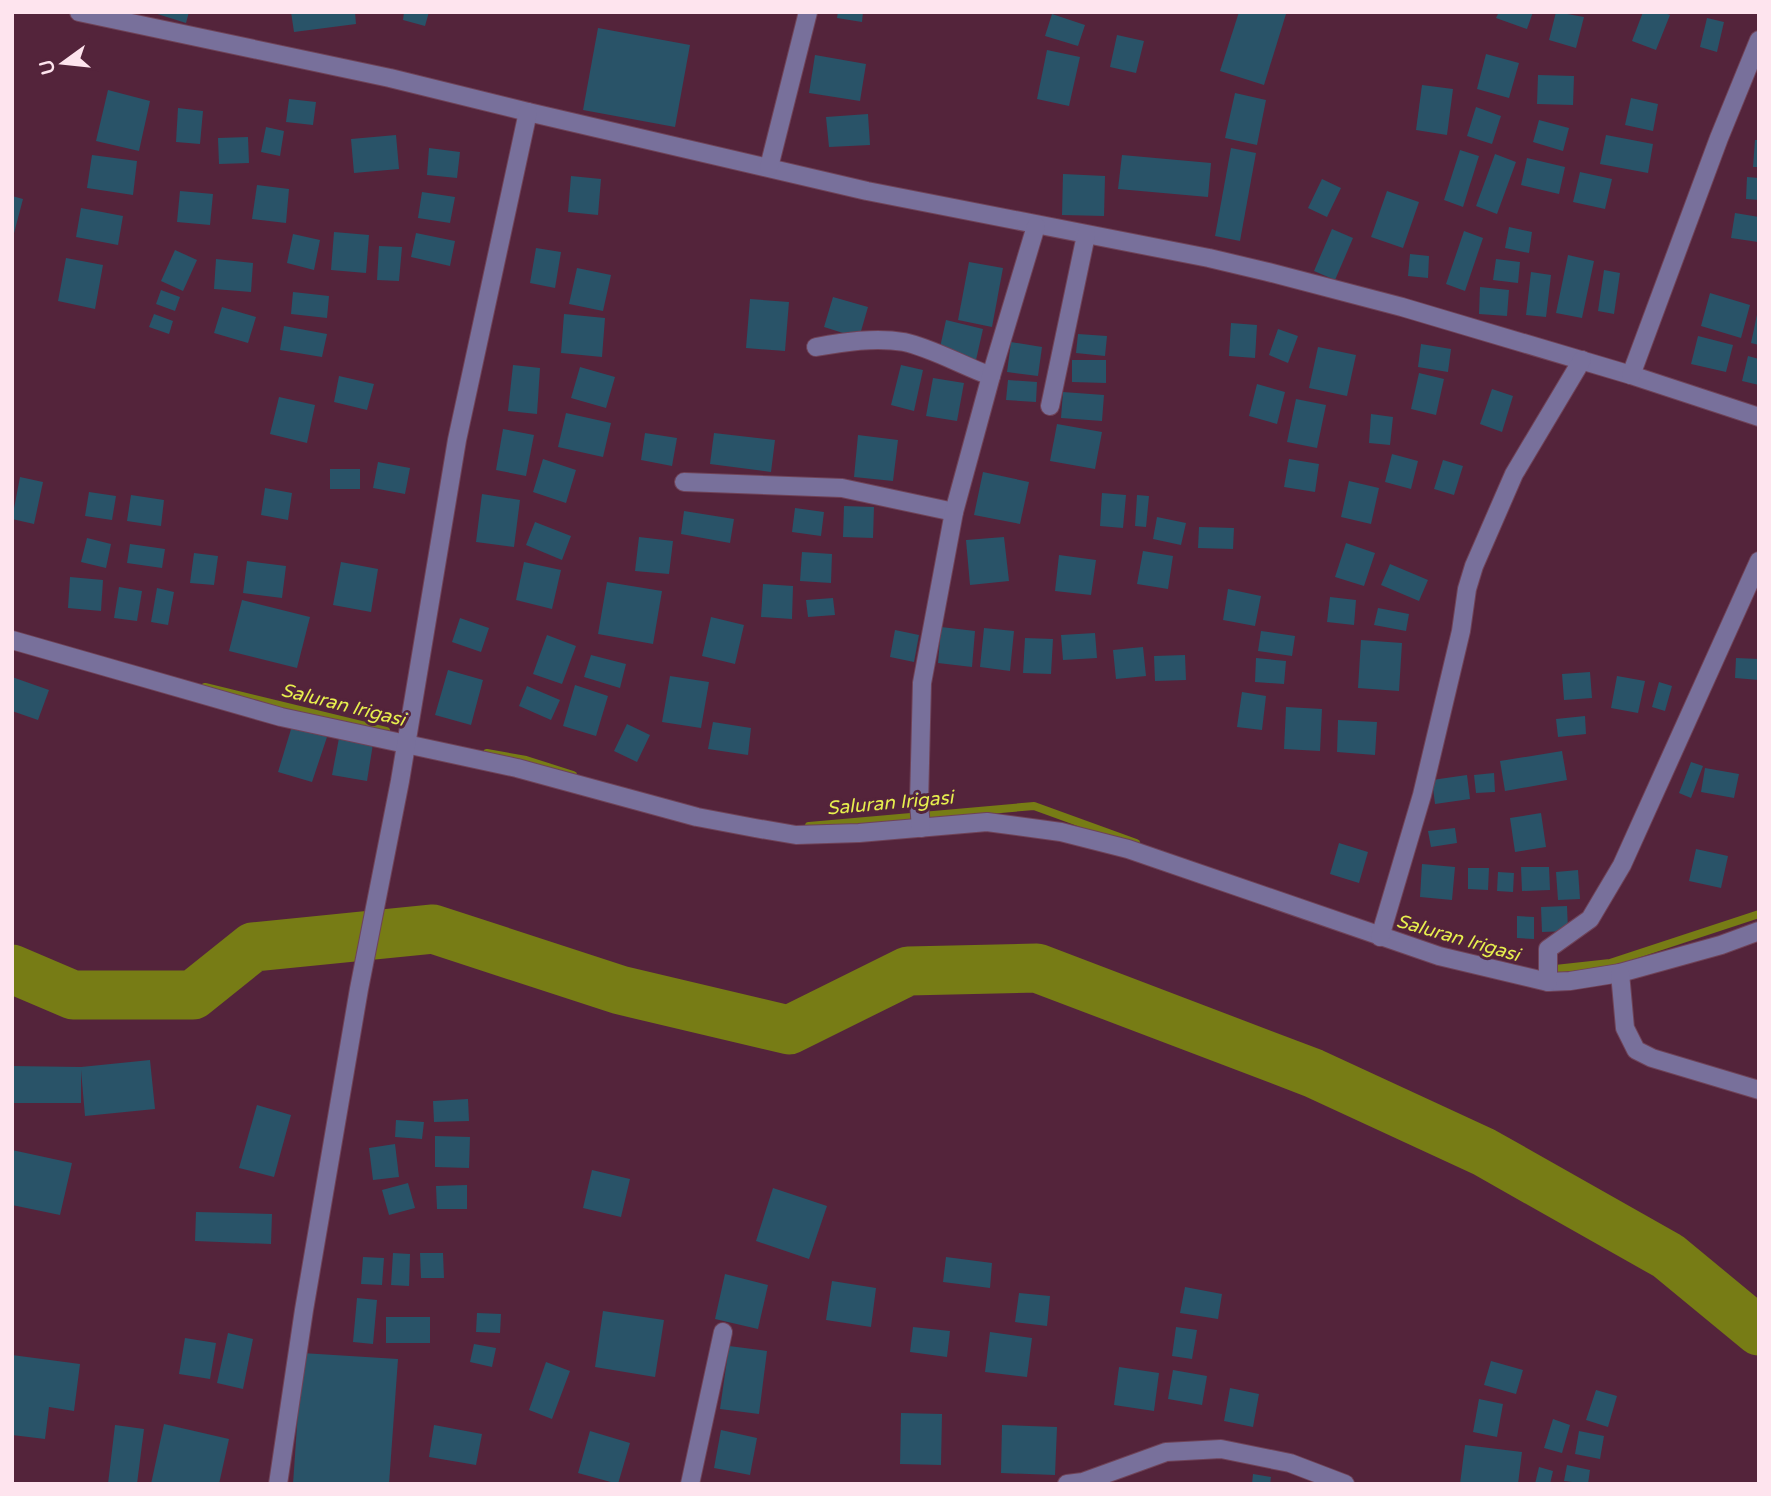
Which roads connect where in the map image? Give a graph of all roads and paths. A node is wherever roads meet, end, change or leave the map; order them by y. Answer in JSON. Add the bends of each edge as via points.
{"nodes":[{"id":1,"x":79,"y":12,"type":"edge"},
{"id":2,"x":808,"y":12,"type":"edge"},
{"id":3,"x":1759,"y":40,"type":"edge"},
{"id":4,"x":528,"y":112,"type":"junction"},
{"id":5,"x":769,"y":167,"type":"junction"},
{"id":6,"x":1036,"y":226,"type":"junction"},
{"id":7,"x":1086,"y":235,"type":"junction"},
{"id":8,"x":816,"y":347,"type":"dead end"},
{"id":9,"x":1582,"y":360,"type":"junction"},
{"id":10,"x":1631,"y":374,"type":"junction"},
{"id":11,"x":991,"y":376,"type":"junction"},
{"id":12,"x":1050,"y":405,"type":"dead end"},
{"id":13,"x":1759,"y":417,"type":"edge"},
{"id":14,"x":684,"y":481,"type":"dead end"},
{"id":15,"x":954,"y":512,"type":"junction"},
{"id":16,"x":1759,"y":561,"type":"edge"},
{"id":17,"x":12,"y":640,"type":"edge"},
{"id":18,"x":407,"y":741,"type":"junction"},
{"id":19,"x":920,"y":817,"type":"junction"},
{"id":20,"x":1759,"y":931,"type":"edge"},
{"id":21,"x":1381,"y":935,"type":"junction"},
{"id":22,"x":1620,"y":973,"type":"junction"},
{"id":23,"x":1548,"y":978,"type":"junction"},
{"id":24,"x":1759,"y":1090,"type":"edge"},
{"id":25,"x":723,"y":1332,"type":"dead end"},
{"id":26,"x":278,"y":1484,"type":"edge"},
{"id":27,"x":690,"y":1484,"type":"edge"},
{"id":28,"x":1067,"y":1484,"type":"edge"},
{"id":29,"x":1345,"y":1484,"type":"edge"}],
"edges":[{"from":1,"to":4,"type":"street"},
{"from":2,"to":5,"type":"street"},
{"from":3,"to":10,"type":"street"},
{"from":4,"to":5,"type":"street"},
{"from":4,"to":18,"type":"street","via":[[457,440]]},
{"from":5,"to":6,"type":"street"},
{"from":6,"to":7,"type":"street"},
{"from":6,"to":11,"type":"street"},
{"from":7,"to":9,"type":"street","via":[[1268,272]]},
{"from":7,"to":12,"type":"street"},
{"from":8,"to":11,"type":"street","via":[[898,341]]},
{"from":9,"to":10,"type":"street"},
{"from":9,"to":21,"type":"street","via":[[1519,465],[1474,566],[1422,795]]},
{"from":10,"to":13,"type":"street"},
{"from":11,"to":15,"type":"street"},
{"from":14,"to":15,"type":"street","via":[[842,488]]},
{"from":15,"to":19,"type":"street","via":[[922,683]]},
{"from":16,"to":23,"type":"street","via":[[1622,865],[1590,919],[1548,950]]},
{"from":17,"to":18,"type":"street","via":[[281,717]]},
{"from":18,"to":19,"type":"street","via":[[697,817],[796,835],[859,833]]},
{"from":18,"to":26,"type":"street","via":[[359,989]]},
{"from":19,"to":21,"type":"street","via":[[1061,832],[1128,849]]},
{"from":20,"to":22,"type":"street"},
{"from":21,"to":23,"type":"street","via":[[1462,963]]},
{"from":22,"to":23,"type":"street","via":[[1570,981]]},
{"from":22,"to":24,"type":"street","via":[[1625,1028],[1636,1049],[1651,1059]]},
{"from":25,"to":27,"type":"street"},
{"from":28,"to":29,"type":"street","via":[[1166,1452],[1221,1450],[1290,1463]]}]}
